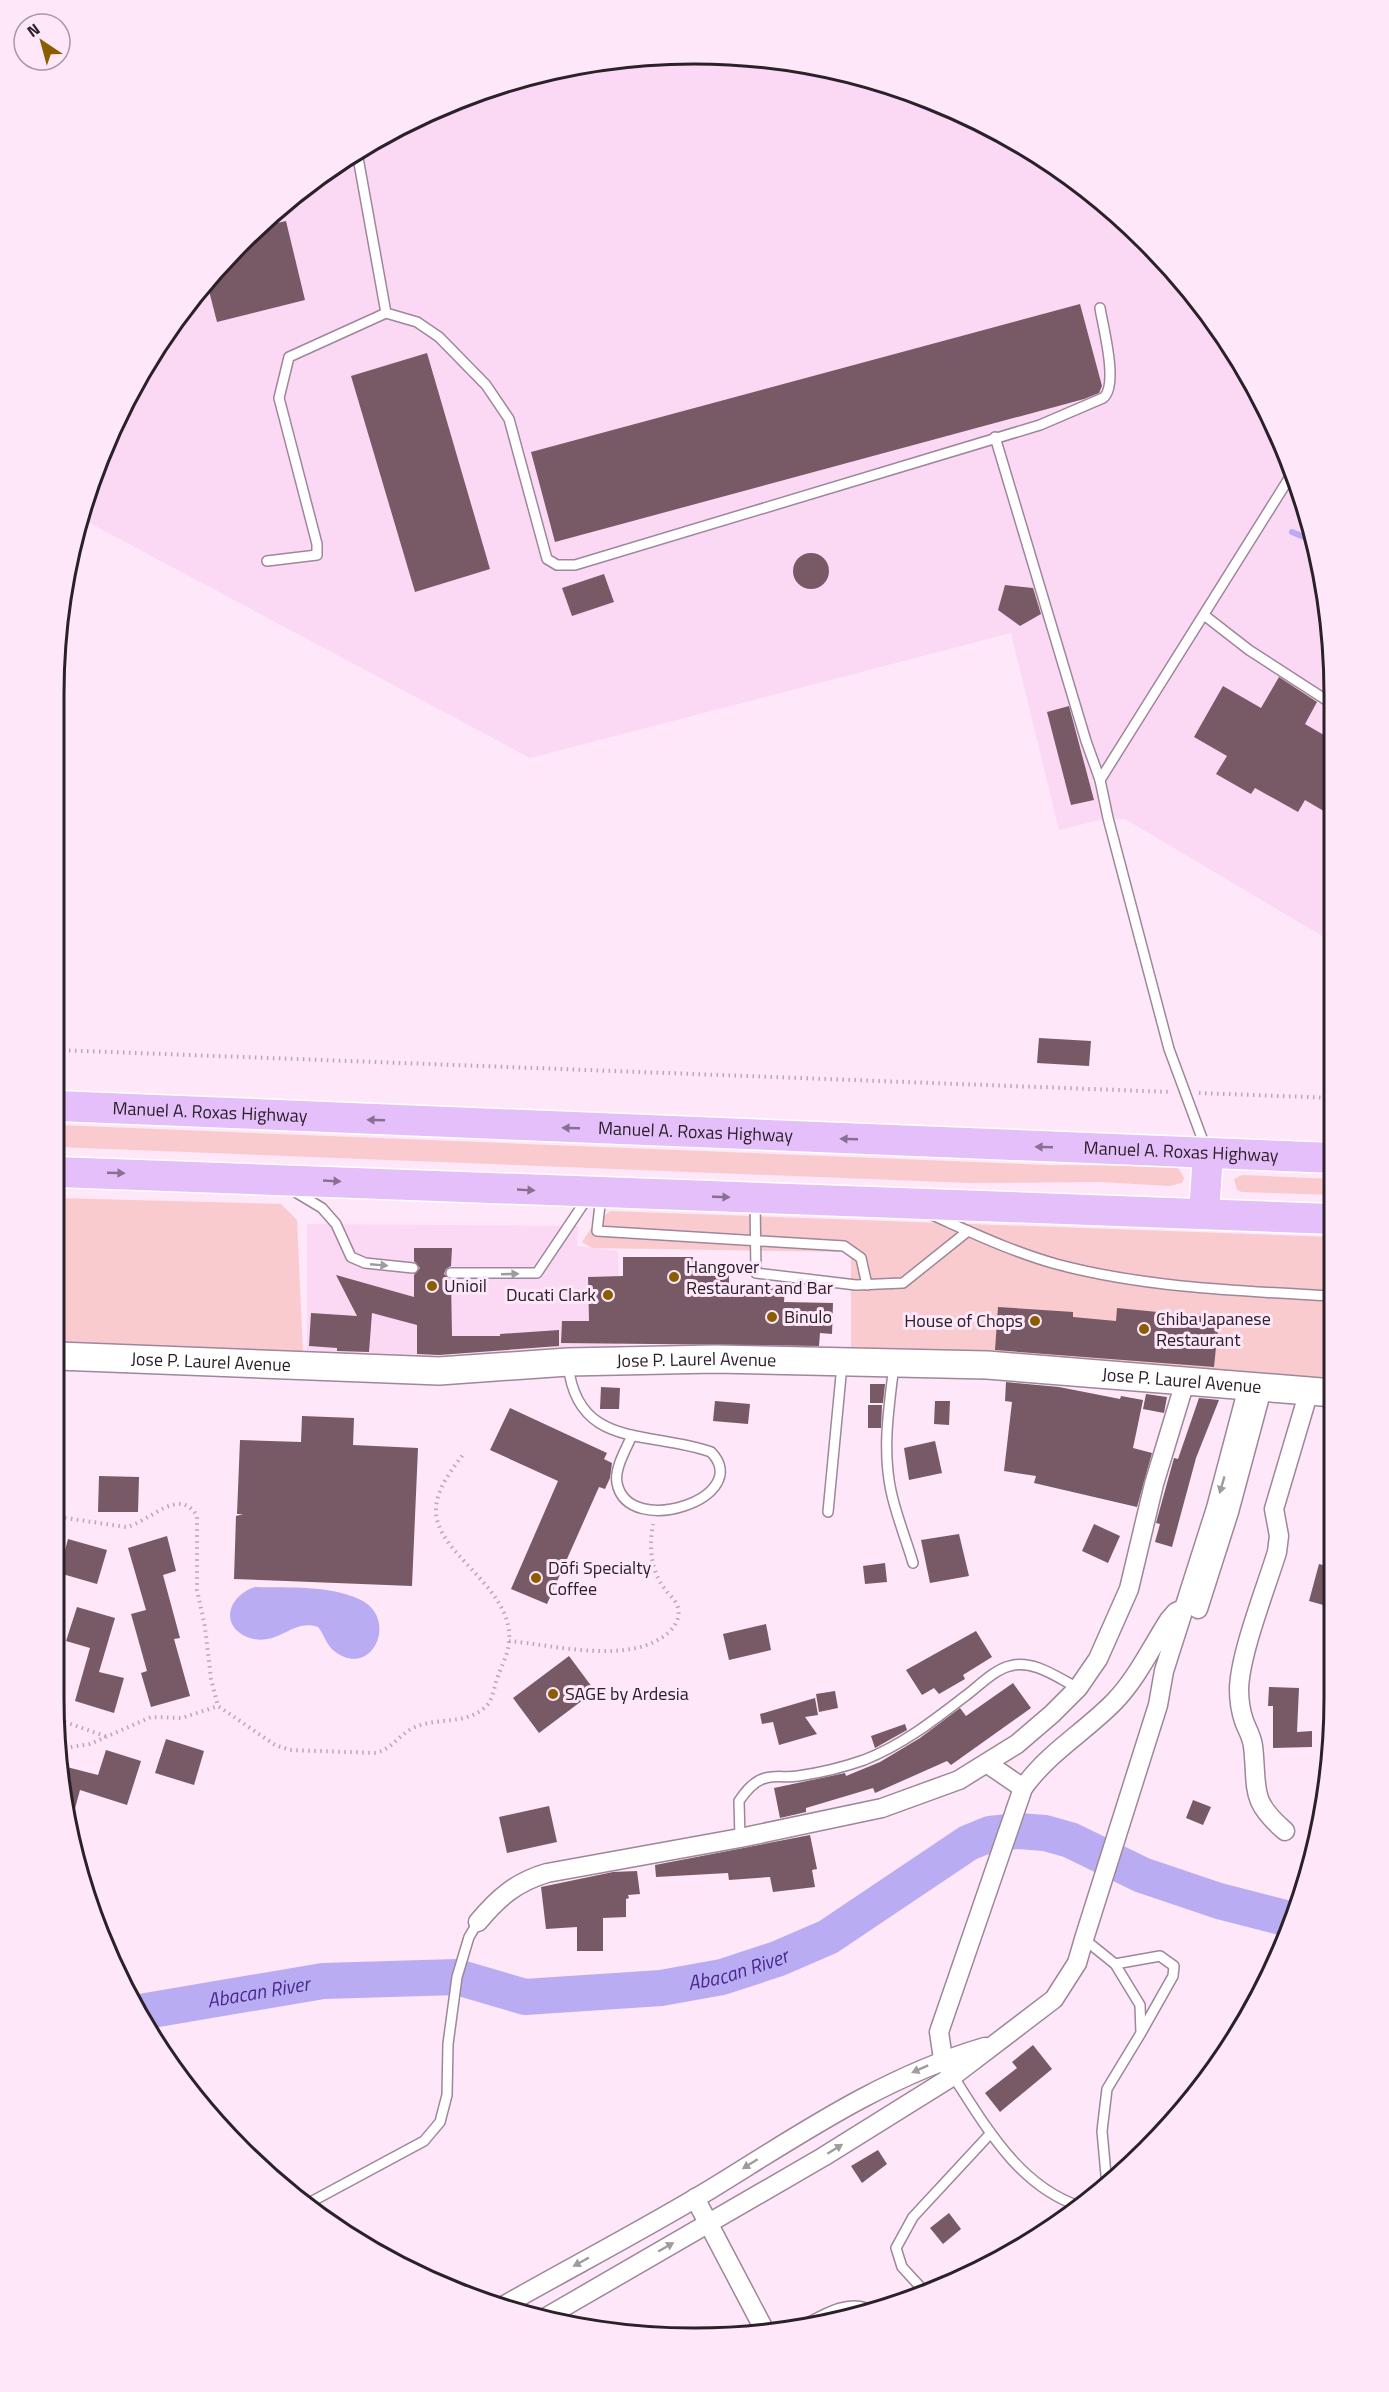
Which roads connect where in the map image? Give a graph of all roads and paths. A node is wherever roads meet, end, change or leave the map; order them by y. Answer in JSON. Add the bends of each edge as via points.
{"nodes":[{"id":1,"x":359,"y":162,"type":"edge"},
{"id":2,"x":1100,"y":308,"type":"dead end"},
{"id":3,"x":386,"y":313,"type":"junction"},
{"id":4,"x":995,"y":437,"type":"junction"},
{"id":5,"x":1287,"y":481,"type":"edge"},
{"id":6,"x":267,"y":561,"type":"dead end"},
{"id":7,"x":1204,"y":615,"type":"junction"},
{"id":8,"x":1324,"y":699,"type":"edge"},
{"id":9,"x":1100,"y":780,"type":"junction"},
{"id":10,"x":64,"y":1050,"type":"edge"},
{"id":11,"x":1185,"y":1092,"type":"junction"},
{"id":12,"x":1324,"y":1098,"type":"edge"},
{"id":13,"x":64,"y":1106,"type":"edge"},
{"id":14,"x":1208,"y":1154,"type":"junction"},
{"id":15,"x":1324,"y":1158,"type":"edge"},
{"id":16,"x":64,"y":1172,"type":"edge"},
{"id":17,"x":252,"y":1177,"type":"junction"},
{"id":18,"x":596,"y":1193,"type":"junction"},
{"id":19,"x":755,"y":1198,"type":"junction"},
{"id":20,"x":905,"y":1203,"type":"junction"},
{"id":21,"x":1204,"y":1214,"type":"junction"},
{"id":22,"x":1324,"y":1219,"type":"edge"},
{"id":23,"x":968,"y":1231,"type":"junction"},
{"id":24,"x":754,"y":1239,"type":"junction"},
{"id":25,"x":413,"y":1268,"type":"dead end"},
{"id":26,"x":451,"y":1273,"type":"dead end"},
{"id":27,"x":867,"y":1285,"type":"junction"},
{"id":28,"x":1324,"y":1295,"type":"edge"},
{"id":29,"x":64,"y":1356,"type":"edge"},
{"id":30,"x":568,"y":1362,"type":"junction"},
{"id":31,"x":842,"y":1362,"type":"junction"},
{"id":32,"x":894,"y":1363,"type":"junction"},
{"id":33,"x":1185,"y":1382,"type":"junction"},
{"id":34,"x":1255,"y":1388,"type":"junction"},
{"id":35,"x":1321,"y":1392,"type":"edge"},
{"id":36,"x":632,"y":1435,"type":"junction"},
{"id":37,"x":464,"y":1453,"type":"dead end"},
{"id":38,"x":656,"y":1511,"type":"junction"},
{"id":39,"x":828,"y":1512,"type":"dead end"},
{"id":40,"x":64,"y":1518,"type":"edge"},
{"id":41,"x":913,"y":1563,"type":"dead end"},
{"id":42,"x":1192,"y":1608,"type":"junction"},
{"id":43,"x":509,"y":1641,"type":"junction"},
{"id":44,"x":1078,"y":1688,"type":"junction"},
{"id":45,"x":218,"y":1706,"type":"junction"},
{"id":46,"x":65,"y":1722,"type":"edge"},
{"id":47,"x":109,"y":1737,"type":"junction"},
{"id":48,"x":67,"y":1748,"type":"edge"},
{"id":49,"x":988,"y":1764,"type":"junction"},
{"id":50,"x":1023,"y":1788,"type":"junction"},
{"id":51,"x":1286,"y":1831,"type":"dead end"},
{"id":52,"x":740,"y":1838,"type":"junction"},
{"id":53,"x":478,"y":1922,"type":"joint"},
{"id":54,"x":1084,"y":1939,"type":"junction"},
{"id":55,"x":1115,"y":1964,"type":"junction"},
{"id":56,"x":1141,"y":2033,"type":"junction"},
{"id":57,"x":995,"y":2044,"type":"junction"},
{"id":58,"x":943,"y":2059,"type":"junction"},
{"id":59,"x":953,"y":2076,"type":"junction"},
{"id":60,"x":990,"y":2134,"type":"junction"},
{"id":61,"x":1106,"y":2174,"type":"edge"},
{"id":62,"x":695,"y":2198,"type":"junction"},
{"id":63,"x":315,"y":2200,"type":"edge"},
{"id":64,"x":1070,"y":2203,"type":"edge"},
{"id":65,"x":710,"y":2222,"type":"junction"},
{"id":66,"x":919,"y":2286,"type":"edge"},
{"id":67,"x":513,"y":2300,"type":"edge"},
{"id":68,"x":556,"y":2311,"type":"edge"},
{"id":69,"x":761,"y":2324,"type":"edge"}],
"edges":[{"from":1,"to":3,"type":"lane"},
{"from":2,"to":4,"type":"lane","via":[[1112,381],[1108,393],[1040,425]]},
{"from":3,"to":4,"type":"lane","via":[[417,322],[439,337],[486,385],[509,419],[546,559],[557,565],[575,565]]},
{"from":3,"to":6,"type":"lane","via":[[289,357],[279,398],[317,555]]},
{"from":4,"to":9,"type":"lane"},
{"from":5,"to":7,"type":"lane"},
{"from":7,"to":8,"type":"lane","via":[[1249,650]]},
{"from":7,"to":9,"type":"lane"},
{"from":9,"to":11,"type":"lane","via":[[1159,1014]]},
{"from":10,"to":11,"type":"path"},
{"from":11,"to":12,"type":"path"},
{"from":11,"to":14,"type":"lane"},
{"from":14,"to":13,"type":"main road","name":"Manuel A. Roxas Highway","one_way":true},
{"from":14,"to":15,"type":"main road","name":"Manuel A. Roxas Highway"},
{"from":14,"to":21,"type":"main road"},
{"from":16,"to":17,"type":"main road","one_way":true},
{"from":17,"to":18,"type":"main road","one_way":true},
{"from":17,"to":25,"type":"lane","one_way":true,"via":[[306,1196],[322,1208],[336,1224],[351,1257],[365,1263]]},
{"from":18,"to":19,"type":"main road","one_way":true},
{"from":18,"to":24,"type":"lane","via":[[597,1231]]},
{"from":26,"to":18,"type":"lane","one_way":true,"via":[[537,1273]]},
{"from":19,"to":20,"type":"main road"},
{"from":19,"to":24,"type":"lane"},
{"from":20,"to":21,"type":"main road"},
{"from":20,"to":23,"type":"lane"},
{"from":21,"to":22,"type":"main road"},
{"from":23,"to":27,"type":"lane","via":[[903,1283]]},
{"from":23,"to":28,"type":"lane","via":[[1057,1264],[1124,1278],[1208,1289]]},
{"from":24,"to":27,"type":"lane","via":[[844,1246],[861,1258]]},
{"from":24,"to":27,"type":"lane","via":[[756,1273]]},
{"from":29,"to":30,"type":"street","name":"Jose P. Laurel Avenue","via":[[439,1371]]},
{"from":30,"to":31,"type":"street","name":"Jose P. Laurel Avenue"},
{"from":30,"to":36,"type":"lane","via":[[570,1382],[580,1408],[599,1424]]},
{"from":31,"to":32,"type":"street","name":"Jose P. Laurel Avenue"},
{"from":31,"to":39,"type":"lane"},
{"from":32,"to":33,"type":"street","name":"Jose P. Laurel Avenue","via":[[987,1365]]},
{"from":32,"to":41,"type":"lane","via":[[887,1418],[887,1469]]},
{"from":33,"to":34,"type":"street","name":"Jose P. Laurel Avenue"},
{"from":33,"to":44,"type":"street","via":[[1154,1484],[1129,1589],[1098,1659]]},
{"from":34,"to":35,"type":"street","name":"Jose P. Laurel Avenue"},
{"from":34,"to":42,"type":"street"},
{"from":35,"to":51,"type":"street","via":[[1274,1509],[1279,1536],[1277,1552],[1239,1689],[1243,1719],[1253,1743],[1259,1803],[1266,1815]]},
{"from":36,"to":38,"type":"lane","via":[[617,1482],[631,1502]]},
{"from":36,"to":38,"type":"lane","via":[[711,1452],[721,1468],[720,1478],[706,1497]]},
{"from":37,"to":43,"type":"path","via":[[440,1488],[436,1511],[444,1535],[492,1590],[506,1621]]},
{"from":38,"to":43,"type":"path","via":[[651,1537],[653,1565],[679,1615],[667,1634],[632,1650]]},
{"from":40,"to":45,"type":"path","via":[[126,1527],[137,1525],[174,1503],[193,1509],[197,1523],[197,1590]]},
{"from":42,"to":50,"type":"street","via":[[1169,1620],[1118,1698],[1050,1755]]},
{"from":42,"to":54,"type":"street","via":[[1184,1634],[1164,1671],[1158,1705]]},
{"from":43,"to":45,"type":"path","via":[[492,1700],[485,1708],[461,1719],[413,1728],[388,1749],[376,1753],[291,1750],[275,1745]]},
{"from":44,"to":49,"type":"street","via":[[1052,1714]]},
{"from":44,"to":52,"type":"lane","via":[[1043,1669],[1010,1666],[890,1748],[835,1768],[797,1777],[765,1778],[754,1784],[739,1801]]},
{"from":45,"to":47,"type":"path","via":[[183,1718],[151,1717]]},
{"from":46,"to":47,"type":"path"},
{"from":47,"to":48,"type":"path"},
{"from":49,"to":50,"type":"street"},
{"from":49,"to":52,"type":"street","via":[[959,1780],[882,1808]]},
{"from":50,"to":58,"type":"street","via":[[942,2022],[939,2043]]},
{"from":52,"to":53,"type":"street","via":[[527,1879],[496,1901]]},
{"from":53,"to":63,"type":"lane","via":[[469,1937],[457,1977],[448,2044],[447,2095],[440,2122],[424,2141]]},
{"from":54,"to":55,"type":"lane"},
{"from":54,"to":57,"type":"street","via":[[1077,1963],[1054,1999]]},
{"from":55,"to":56,"type":"lane","via":[[1140,2006]]},
{"from":55,"to":56,"type":"lane","via":[[1161,1956],[1174,1966],[1173,1976]]},
{"from":56,"to":61,"type":"lane","via":[[1107,2090],[1102,2131]]},
{"from":57,"to":58,"type":"street"},
{"from":57,"to":59,"type":"street"},
{"from":58,"to":59,"type":"street"},
{"from":58,"to":62,"type":"street","one_way":true,"via":[[846,2107]]},
{"from":59,"to":60,"type":"lane"},
{"from":65,"to":59,"type":"street","one_way":true},
{"from":60,"to":64,"type":"lane","via":[[1031,2180],[1055,2198]]},
{"from":60,"to":66,"type":"lane","via":[[913,2217],[896,2248],[902,2267]]},
{"from":62,"to":65,"type":"street"},
{"from":62,"to":67,"type":"street","one_way":true},
{"from":68,"to":65,"type":"street","one_way":true},
{"from":65,"to":69,"type":"street"}]}
